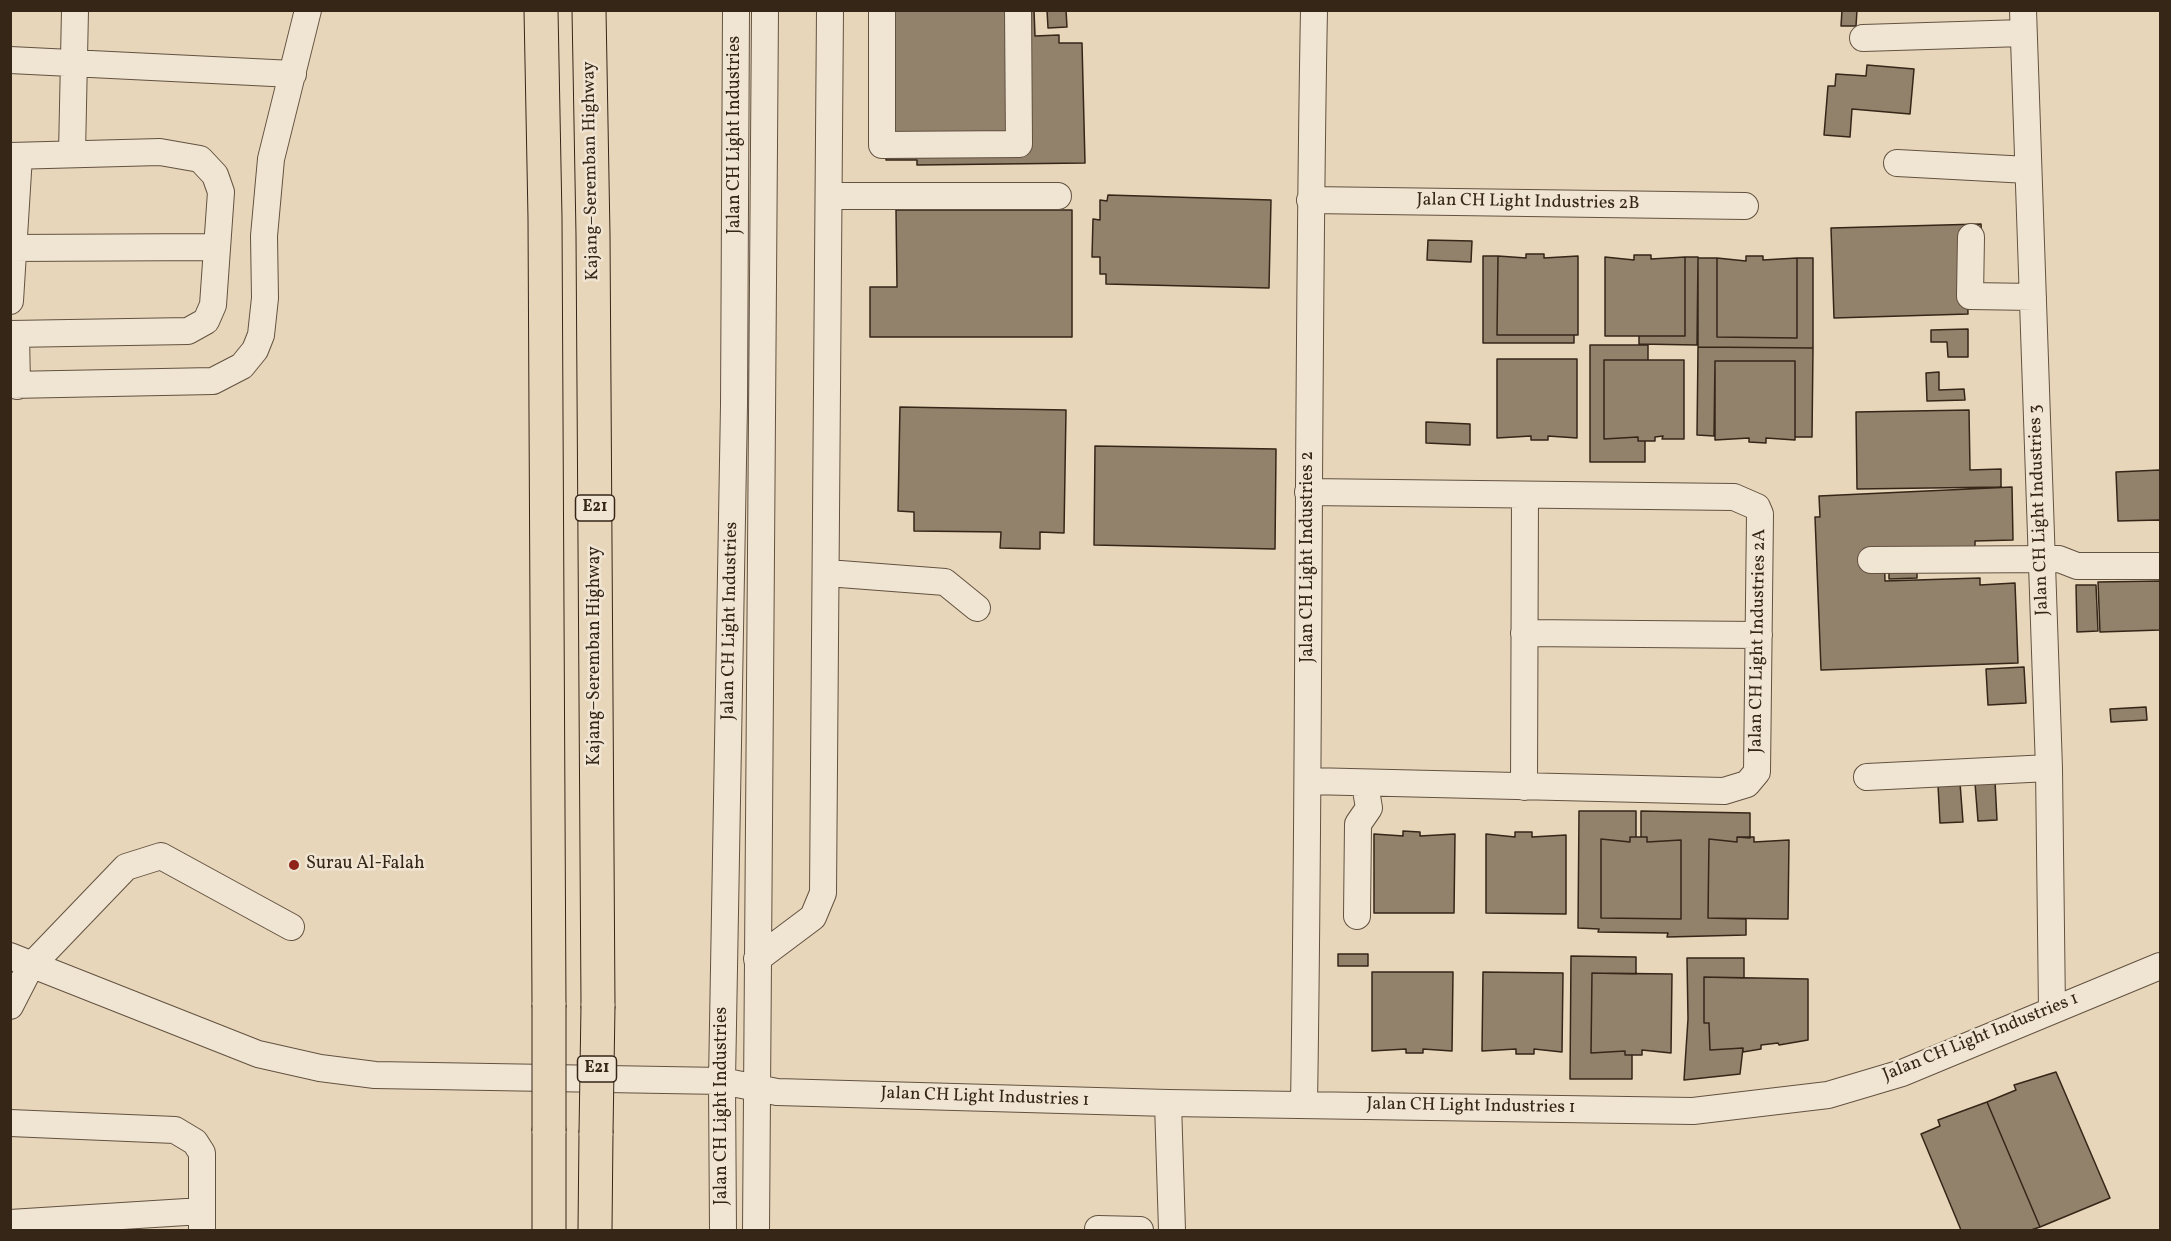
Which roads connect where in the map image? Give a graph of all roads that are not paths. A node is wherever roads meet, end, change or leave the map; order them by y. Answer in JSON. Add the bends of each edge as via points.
{"nodes":[{"id":1,"x":75,"y":10,"type":"edge"},
{"id":2,"x":308,"y":10,"type":"edge"},
{"id":3,"x":541,"y":10,"type":"edge"},
{"id":4,"x":588,"y":10,"type":"edge"},
{"id":5,"x":736,"y":10,"type":"edge"},
{"id":6,"x":765,"y":10,"type":"edge"},
{"id":7,"x":830,"y":10,"type":"edge"},
{"id":8,"x":882,"y":10,"type":"edge"},
{"id":9,"x":1018,"y":10,"type":"edge"},
{"id":10,"x":1314,"y":10,"type":"edge"},
{"id":11,"x":2023,"y":22,"type":"edge"},
{"id":12,"x":1863,"y":38,"type":"dead end"},
{"id":13,"x":10,"y":60,"type":"edge"},
{"id":14,"x":73,"y":61,"type":"junction"},
{"id":15,"x":293,"y":74,"type":"junction"},
{"id":16,"x":72,"y":154,"type":"junction"},
{"id":17,"x":15,"y":156,"type":"edge"},
{"id":18,"x":1897,"y":164,"type":"dead end"},
{"id":19,"x":2028,"y":170,"type":"junction"},
{"id":20,"x":830,"y":196,"type":"junction"},
{"id":21,"x":1058,"y":196,"type":"dead end"},
{"id":22,"x":1310,"y":200,"type":"junction"},
{"id":23,"x":1745,"y":206,"type":"dead end"},
{"id":24,"x":1971,"y":237,"type":"dead end"},
{"id":25,"x":216,"y":247,"type":"junction"},
{"id":26,"x":13,"y":248,"type":"edge"},
{"id":27,"x":2033,"y":297,"type":"junction"},
{"id":28,"x":10,"y":301,"type":"edge"},
{"id":29,"x":13,"y":334,"type":"edge"},
{"id":30,"x":14,"y":385,"type":"edge"},
{"id":31,"x":1308,"y":492,"type":"junction"},
{"id":32,"x":1525,"y":495,"type":"junction"},
{"id":33,"x":1871,"y":560,"type":"dead end"},
{"id":34,"x":2042,"y":561,"type":"junction"},
{"id":35,"x":2158,"y":566,"type":"dead end"},
{"id":36,"x":827,"y":573,"type":"junction"},
{"id":37,"x":977,"y":608,"type":"dead end"},
{"id":38,"x":1524,"y":633,"type":"junction"},
{"id":39,"x":1759,"y":635,"type":"junction"},
{"id":40,"x":2049,"y":768,"type":"junction"},
{"id":41,"x":1867,"y":777,"type":"dead end"},
{"id":42,"x":1309,"y":781,"type":"junction"},
{"id":43,"x":1365,"y":784,"type":"junction"},
{"id":44,"x":1524,"y":787,"type":"junction"},
{"id":45,"x":1357,"y":916,"type":"dead end"},
{"id":46,"x":291,"y":927,"type":"dead end"},
{"id":47,"x":757,"y":959,"type":"junction"},
{"id":48,"x":20,"y":962,"type":"edge"},
{"id":49,"x":2160,"y":966,"type":"edge"},
{"id":50,"x":10,"y":1006,"type":"edge"},
{"id":51,"x":2052,"y":1010,"type":"junction"},
{"id":52,"x":722,"y":1081,"type":"junction"},
{"id":53,"x":756,"y":1089,"type":"junction"},
{"id":54,"x":1168,"y":1103,"type":"junction"},
{"id":55,"x":1304,"y":1104,"type":"junction"},
{"id":56,"x":10,"y":1123,"type":"edge"},
{"id":57,"x":202,"y":1221,"type":"edge"},
{"id":58,"x":10,"y":1223,"type":"edge"},
{"id":59,"x":1098,"y":1229,"type":"dead end"},
{"id":60,"x":549,"y":1230,"type":"edge"},
{"id":61,"x":595,"y":1230,"type":"edge"},
{"id":62,"x":723,"y":1230,"type":"edge"},
{"id":63,"x":756,"y":1230,"type":"edge"},
{"id":64,"x":1140,"y":1230,"type":"edge"},
{"id":65,"x":1172,"y":1230,"type":"edge"}],
"edges":[{"from":1,"to":14,"type":"street"},
{"from":2,"to":15,"type":"street"},
{"from":3,"to":60,"type":"highway","bridge":true},
{"from":4,"to":61,"type":"highway","name":"Kajang–Seremban Highway","number":"E21","bridge":true,"via":[[594,246],[598,1006]]},
{"from":5,"to":52,"type":"street","name":"Jalan CH Light Industries","via":[[733,524]]},
{"from":6,"to":47,"type":"street","name":"Jalan CH Light Industries"},
{"from":7,"to":20,"type":"street"},
{"from":8,"to":9,"type":"street","via":[[882,145],[1019,144]]},
{"from":10,"to":22,"type":"street","name":"Jalan CH Light Industries 2"},
{"from":11,"to":12,"type":"street"},
{"from":11,"to":19,"type":"street","name":"Jalan CH Light Industries 3"},
{"from":13,"to":14,"type":"street"},
{"from":14,"to":15,"type":"street"},
{"from":14,"to":16,"type":"street"},
{"from":15,"to":30,"type":"street","via":[[271,159],[261,335],[242,366],[213,381]]},
{"from":16,"to":17,"type":"street"},
{"from":16,"to":25,"type":"street","via":[[160,152],[200,159],[215,175],[221,192]]},
{"from":17,"to":26,"type":"street"},
{"from":18,"to":19,"type":"street"},
{"from":19,"to":27,"type":"street","name":"Jalan CH Light Industries 3"},
{"from":20,"to":21,"type":"street"},
{"from":20,"to":36,"type":"street"},
{"from":22,"to":23,"type":"street","name":"Jalan CH Light Industries 2B"},
{"from":22,"to":31,"type":"street","name":"Jalan CH Light Industries 2"},
{"from":24,"to":27,"type":"street","via":[[1970,296]]},
{"from":25,"to":26,"type":"street"},
{"from":25,"to":29,"type":"street","via":[[213,305],[207,321],[188,331]]},
{"from":26,"to":28,"type":"street"},
{"from":27,"to":34,"type":"street","name":"Jalan CH Light Industries 3"},
{"from":29,"to":30,"type":"street"},
{"from":31,"to":32,"type":"street","name":"Jalan CH Light Industries 2A"},
{"from":31,"to":42,"type":"street","name":"Jalan CH Light Industries 2"},
{"from":32,"to":38,"type":"street"},
{"from":32,"to":39,"type":"street","name":"Jalan CH Light Industries 2A","via":[[1734,497],[1756,507],[1760,514]]},
{"from":33,"to":34,"type":"street"},
{"from":34,"to":35,"type":"street","via":[[2059,560],[2077,566]]},
{"from":34,"to":40,"type":"street","name":"Jalan CH Light Industries 3"},
{"from":36,"to":37,"type":"street","via":[[945,582]]},
{"from":36,"to":47,"type":"street","via":[[823,893],[813,917]]},
{"from":38,"to":39,"type":"street"},
{"from":38,"to":44,"type":"street"},
{"from":39,"to":44,"type":"street","name":"Jalan CH Light Industries 2A","via":[[1757,772],[1747,784],[1724,791]]},
{"from":40,"to":41,"type":"street"},
{"from":40,"to":51,"type":"street","name":"Jalan CH Light Industries 3"},
{"from":42,"to":43,"type":"street","name":"Jalan CH Light Industries 2A"},
{"from":42,"to":55,"type":"street","name":"Jalan CH Light Industries 2"},
{"from":43,"to":44,"type":"street","name":"Jalan CH Light Industries 2A"},
{"from":43,"to":45,"type":"street","via":[[1369,808],[1358,824]]},
{"from":46,"to":48,"type":"street","via":[[161,856],[126,867]]},
{"from":47,"to":53,"type":"street","name":"Jalan CH Light Industries"},
{"from":48,"to":50,"type":"street"},
{"from":48,"to":52,"type":"street","name":"Jalan CH Light Industries 1","via":[[258,1054],[320,1068],[375,1075]]},
{"from":49,"to":51,"type":"street","name":"Jalan CH Light Industries 1"},
{"from":51,"to":55,"type":"street","name":"Jalan CH Light Industries 1","via":[[1902,1073],[1828,1095],[1778,1103],[1693,1112]]},
{"from":52,"to":53,"type":"street","name":"Jalan CH Light Industries 1"},
{"from":52,"to":62,"type":"street","name":"Jalan CH Light Industries"},
{"from":53,"to":54,"type":"street","name":"Jalan CH Light Industries 1"},
{"from":53,"to":63,"type":"street","name":"Jalan CH Light Industries"},
{"from":54,"to":55,"type":"street","name":"Jalan CH Light Industries 1"},
{"from":54,"to":65,"type":"street"},
{"from":56,"to":57,"type":"street","via":[[175,1130],[195,1142],[202,1153]]},
{"from":57,"to":58,"type":"street"},
{"from":59,"to":64,"type":"street"}]}
